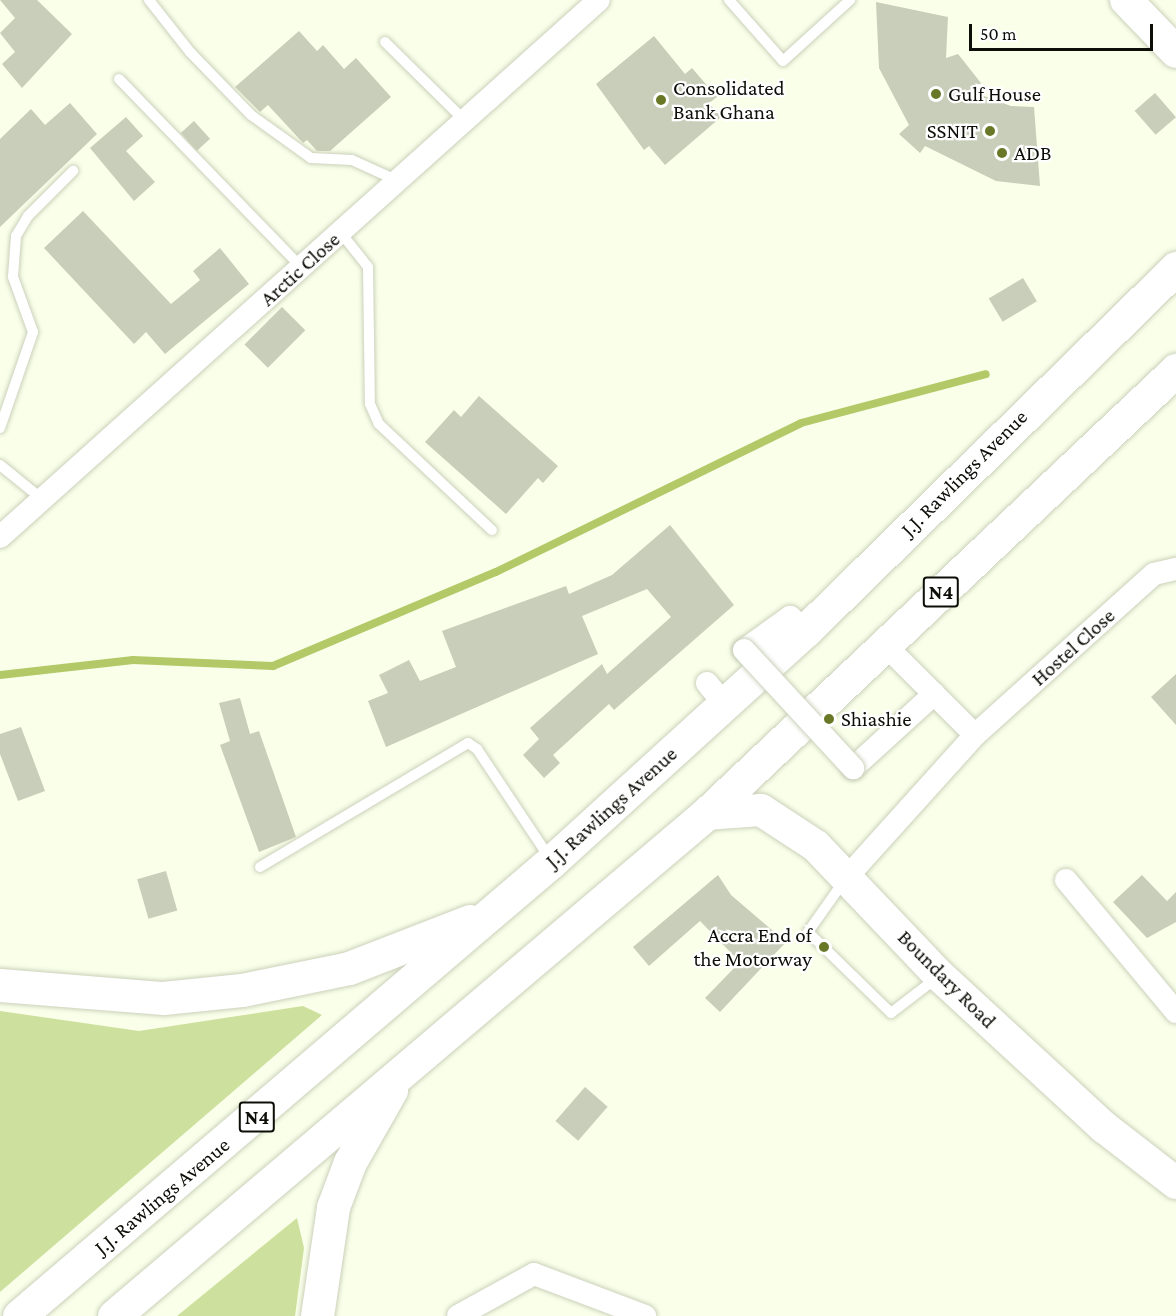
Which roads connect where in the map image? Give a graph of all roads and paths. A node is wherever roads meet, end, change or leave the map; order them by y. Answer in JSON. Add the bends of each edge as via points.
{"nodes":[{"id":1,"x":149,"y":0,"type":"edge"},
{"id":2,"x":599,"y":0,"type":"edge"},
{"id":3,"x":729,"y":0,"type":"edge"},
{"id":4,"x":850,"y":0,"type":"edge"},
{"id":5,"x":1126,"y":0,"type":"edge"},
{"id":6,"x":386,"y":42,"type":"dead end"},
{"id":7,"x":1176,"y":52,"type":"edge"},
{"id":8,"x":119,"y":78,"type":"dead end"},
{"id":9,"x":465,"y":122,"type":"junction"},
{"id":10,"x":73,"y":171,"type":"dead end"},
{"id":11,"x":399,"y":181,"type":"junction"},
{"id":12,"x":341,"y":233,"type":"junction"},
{"id":13,"x":302,"y":268,"type":"junction"},
{"id":14,"x":1176,"y":268,"type":"edge"},
{"id":15,"x":1176,"y":370,"type":"edge"},
{"id":16,"x":0,"y":428,"type":"edge"},
{"id":17,"x":2,"y":471,"type":"edge"},
{"id":18,"x":42,"y":500,"type":"junction"},
{"id":19,"x":492,"y":530,"type":"dead end"},
{"id":20,"x":0,"y":537,"type":"edge"},
{"id":21,"x":1176,"y":569,"type":"edge"},
{"id":22,"x":806,"y":630,"type":"junction"},
{"id":23,"x":885,"y":645,"type":"junction"},
{"id":24,"x":934,"y":694,"type":"junction"},
{"id":25,"x":975,"y":735,"type":"junction"},
{"id":26,"x":706,"y":814,"type":"junction"},
{"id":27,"x":552,"y":861,"type":"junction"},
{"id":28,"x":260,"y":867,"type":"dead end"},
{"id":29,"x":848,"y":876,"type":"junction"},
{"id":30,"x":1066,"y":880,"type":"dead end"},
{"id":31,"x":491,"y":913,"type":"junction"},
{"id":32,"x":940,"y":976,"type":"junction"},
{"id":33,"x":0,"y":985,"type":"edge"},
{"id":34,"x":1176,"y":1012,"type":"edge"},
{"id":35,"x":400,"y":1072,"type":"junction"},
{"id":36,"x":1176,"y":1184,"type":"edge"},
{"id":37,"x":19,"y":1316,"type":"edge"},
{"id":38,"x":114,"y":1316,"type":"edge"},
{"id":39,"x":317,"y":1316,"type":"edge"},
{"id":40,"x":458,"y":1316,"type":"edge"},
{"id":41,"x":645,"y":1316,"type":"edge"}],
"edges":[{"from":1,"to":11,"type":"lane","via":[[190,52],[251,115],[311,158],[352,160]]},
{"from":2,"to":9,"type":"street","name":"Arctic Close"},
{"from":3,"to":4,"type":"lane","via":[[783,61]]},
{"from":5,"to":7,"type":"main road"},
{"from":6,"to":9,"type":"lane"},
{"from":8,"to":13,"type":"lane"},
{"from":9,"to":11,"type":"street","name":"Arctic Close"},
{"from":10,"to":16,"type":"lane","via":[[28,216],[16,236],[13,277],[33,332]]},
{"from":11,"to":12,"type":"street","name":"Arctic Close"},
{"from":12,"to":13,"type":"street","name":"Arctic Close"},
{"from":12,"to":19,"type":"lane","via":[[368,267],[370,404],[379,424]]},
{"from":13,"to":18,"type":"street","name":"Arctic Close"},
{"from":14,"to":22,"type":"highway","name":"J.J. Rawlings Avenue","number":"N4"},
{"from":15,"to":23,"type":"highway","number":"N4"},
{"from":17,"to":18,"type":"lane"},
{"from":18,"to":20,"type":"street","name":"Arctic Close"},
{"from":21,"to":25,"type":"street","name":"Hostel Close","via":[[1154,574]]},
{"from":22,"to":24,"type":"street","bridge":true,"via":[[790,617],[744,650],[853,768]]},
{"from":22,"to":27,"type":"highway","name":"J.J. Rawlings Avenue","number":"N4","via":[[716,694]]},
{"from":23,"to":24,"type":"street"},
{"from":23,"to":26,"type":"highway","number":"N4"},
{"from":24,"to":25,"type":"street"},
{"from":25,"to":29,"type":"street","name":"Hostel Close"},
{"from":26,"to":29,"type":"main road","name":"Boundary Road","via":[[741,810],[774,815]]},
{"from":26,"to":35,"type":"highway","number":"N4"},
{"from":27,"to":28,"type":"lane","via":[[477,749],[468,743]]},
{"from":27,"to":31,"type":"highway","name":"J.J. Rawlings Avenue","number":"N4"},
{"from":29,"to":32,"type":"main road","name":"Boundary Road"},
{"from":29,"to":32,"type":"lane","via":[[808,932],[891,1012]]},
{"from":30,"to":34,"type":"street"},
{"from":31,"to":33,"type":"highway","via":[[349,968],[292,983],[164,998]]},
{"from":31,"to":37,"type":"highway","name":"J.J. Rawlings Avenue","number":"N4","via":[[275,1103]]},
{"from":32,"to":36,"type":"main road","name":"Boundary Road","via":[[1105,1128]]},
{"from":35,"to":38,"type":"highway","number":"N4"},
{"from":35,"to":39,"type":"highway","via":[[350,1162],[333,1207]]},
{"from":40,"to":41,"type":"street","via":[[534,1274]]}]}
